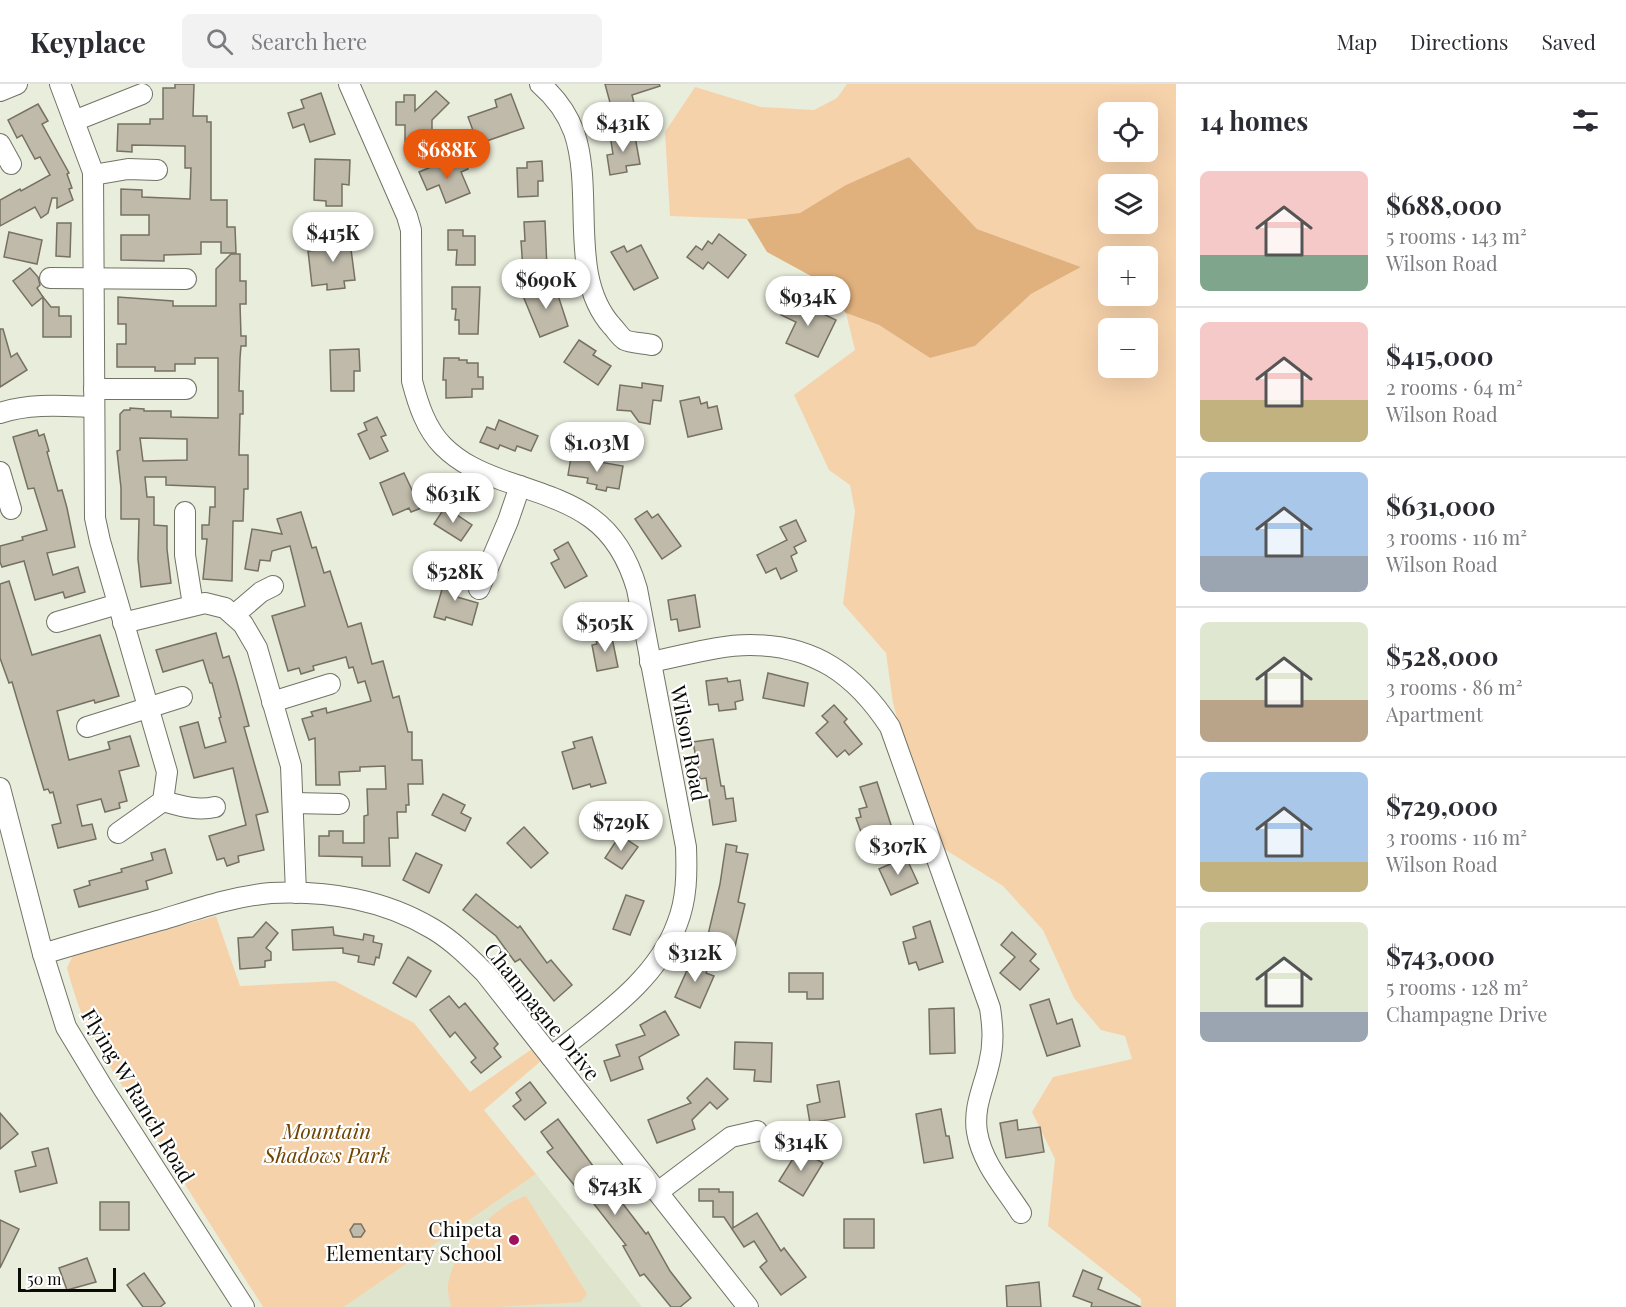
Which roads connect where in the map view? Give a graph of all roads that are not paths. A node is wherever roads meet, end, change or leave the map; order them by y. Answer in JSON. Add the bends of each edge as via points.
{"nodes":[{"id":1,"x":17,"y":84,"type":"edge"},
{"id":2,"x":60,"y":84,"type":"edge"},
{"id":3,"x":540,"y":84,"type":"edge"},
{"id":4,"x":357,"y":86,"type":"edge"},
{"id":5,"x":0,"y":91,"type":"edge"},
{"id":6,"x":142,"y":94,"type":"dead end"},
{"id":7,"x":74,"y":121,"type":"junction"},
{"id":8,"x":0,"y":144,"type":"edge"},
{"id":9,"x":11,"y":164,"type":"dead end"},
{"id":10,"x":157,"y":170,"type":"dead end"},
{"id":11,"x":93,"y":175,"type":"junction"},
{"id":12,"x":50,"y":278,"type":"dead end"},
{"id":13,"x":94,"y":279,"type":"junction"},
{"id":14,"x":186,"y":279,"type":"dead end"},
{"id":15,"x":652,"y":345,"type":"dead end"},
{"id":16,"x":186,"y":389,"type":"dead end"},
{"id":17,"x":94,"y":398,"type":"junction"},
{"id":18,"x":0,"y":413,"type":"edge"},
{"id":19,"x":0,"y":472,"type":"edge"},
{"id":20,"x":520,"y":486,"type":"junction"},
{"id":21,"x":11,"y":509,"type":"dead end"},
{"id":22,"x":185,"y":512,"type":"dead end"},
{"id":23,"x":273,"y":586,"type":"dead end"},
{"id":24,"x":479,"y":589,"type":"dead end"},
{"id":25,"x":118,"y":604,"type":"junction"},
{"id":26,"x":193,"y":604,"type":"junction"},
{"id":27,"x":234,"y":615,"type":"junction"},
{"id":28,"x":57,"y":622,"type":"dead end"},
{"id":29,"x":123,"y":623,"type":"junction"},
{"id":30,"x":650,"y":662,"type":"junction"},
{"id":31,"x":330,"y":684,"type":"dead end"},
{"id":32,"x":182,"y":697,"type":"dead end"},
{"id":33,"x":272,"y":702,"type":"junction"},
{"id":34,"x":148,"y":708,"type":"junction"},
{"id":35,"x":87,"y":727,"type":"dead end"},
{"id":36,"x":0,"y":788,"type":"edge"},
{"id":37,"x":163,"y":801,"type":"junction"},
{"id":38,"x":293,"y":803,"type":"junction"},
{"id":39,"x":339,"y":804,"type":"dead end"},
{"id":40,"x":215,"y":807,"type":"dead end"},
{"id":41,"x":118,"y":833,"type":"dead end"},
{"id":42,"x":296,"y":893,"type":"junction"},
{"id":43,"x":43,"y":954,"type":"junction"},
{"id":44,"x":552,"y":1057,"type":"junction"},
{"id":45,"x":757,"y":1131,"type":"dead end"},
{"id":46,"x":658,"y":1192,"type":"junction"},
{"id":47,"x":1022,"y":1213,"type":"dead end"},
{"id":48,"x":244,"y":1307,"type":"edge"},
{"id":49,"x":748,"y":1307,"type":"edge"}],
"edges":[{"from":1,"to":5,"type":"street"},
{"from":2,"to":7,"type":"street"},
{"from":3,"to":15,"type":"street","via":[[563,110],[574,132],[585,260],[598,307],[624,340]]},
{"from":4,"to":20,"type":"street","name":"Wilson Road","via":[[411,230],[412,381],[424,417],[442,446],[462,462]]},
{"from":6,"to":7,"type":"street"},
{"from":7,"to":11,"type":"street"},
{"from":8,"to":9,"type":"street"},
{"from":10,"to":11,"type":"street","via":[[128,169]]},
{"from":11,"to":13,"type":"street"},
{"from":12,"to":13,"type":"street"},
{"from":13,"to":14,"type":"street"},
{"from":13,"to":17,"type":"street"},
{"from":16,"to":17,"type":"street"},
{"from":17,"to":18,"type":"street"},
{"from":17,"to":25,"type":"street","via":[[95,518]]},
{"from":19,"to":21,"type":"street"},
{"from":20,"to":24,"type":"street"},
{"from":20,"to":30,"type":"street","name":"Wilson Road","via":[[584,512],[615,541],[631,568]]},
{"from":22,"to":26,"type":"street","via":[[185,555]]},
{"from":23,"to":27,"type":"street"},
{"from":25,"to":28,"type":"street"},
{"from":25,"to":29,"type":"street"},
{"from":26,"to":27,"type":"street","via":[[213,604]]},
{"from":26,"to":29,"type":"street"},
{"from":27,"to":33,"type":"street","via":[[256,648]]},
{"from":29,"to":34,"type":"street"},
{"from":30,"to":44,"type":"street","name":"Wilson Road","via":[[686,847],[683,904],[669,941],[647,973]]},
{"from":30,"to":47,"type":"street","via":[[731,646],[790,650],[810,655],[837,670],[876,706],[890,727],[990,1008],[993,1046],[978,1097],[977,1131],[991,1168]]},
{"from":31,"to":33,"type":"street"},
{"from":32,"to":34,"type":"street"},
{"from":33,"to":38,"type":"street","via":[[291,766]]},
{"from":34,"to":35,"type":"street"},
{"from":34,"to":37,"type":"street","via":[[167,772]]},
{"from":36,"to":43,"type":"street","name":"Flying W Ranch Road"},
{"from":37,"to":40,"type":"street","via":[[196,809]]},
{"from":37,"to":41,"type":"street"},
{"from":38,"to":39,"type":"street"},
{"from":38,"to":42,"type":"street"},
{"from":42,"to":43,"type":"street","name":"Champagne Drive","via":[[271,893],[219,903]]},
{"from":42,"to":44,"type":"street","name":"Champagne Drive","via":[[370,902],[433,929],[485,973]]},
{"from":43,"to":48,"type":"street","name":"Flying W Ranch Road","via":[[66,1027]]},
{"from":44,"to":46,"type":"street","name":"Champagne Drive"},
{"from":45,"to":46,"type":"street","via":[[731,1137]]},
{"from":46,"to":49,"type":"street","name":"Champagne Drive"}]}
